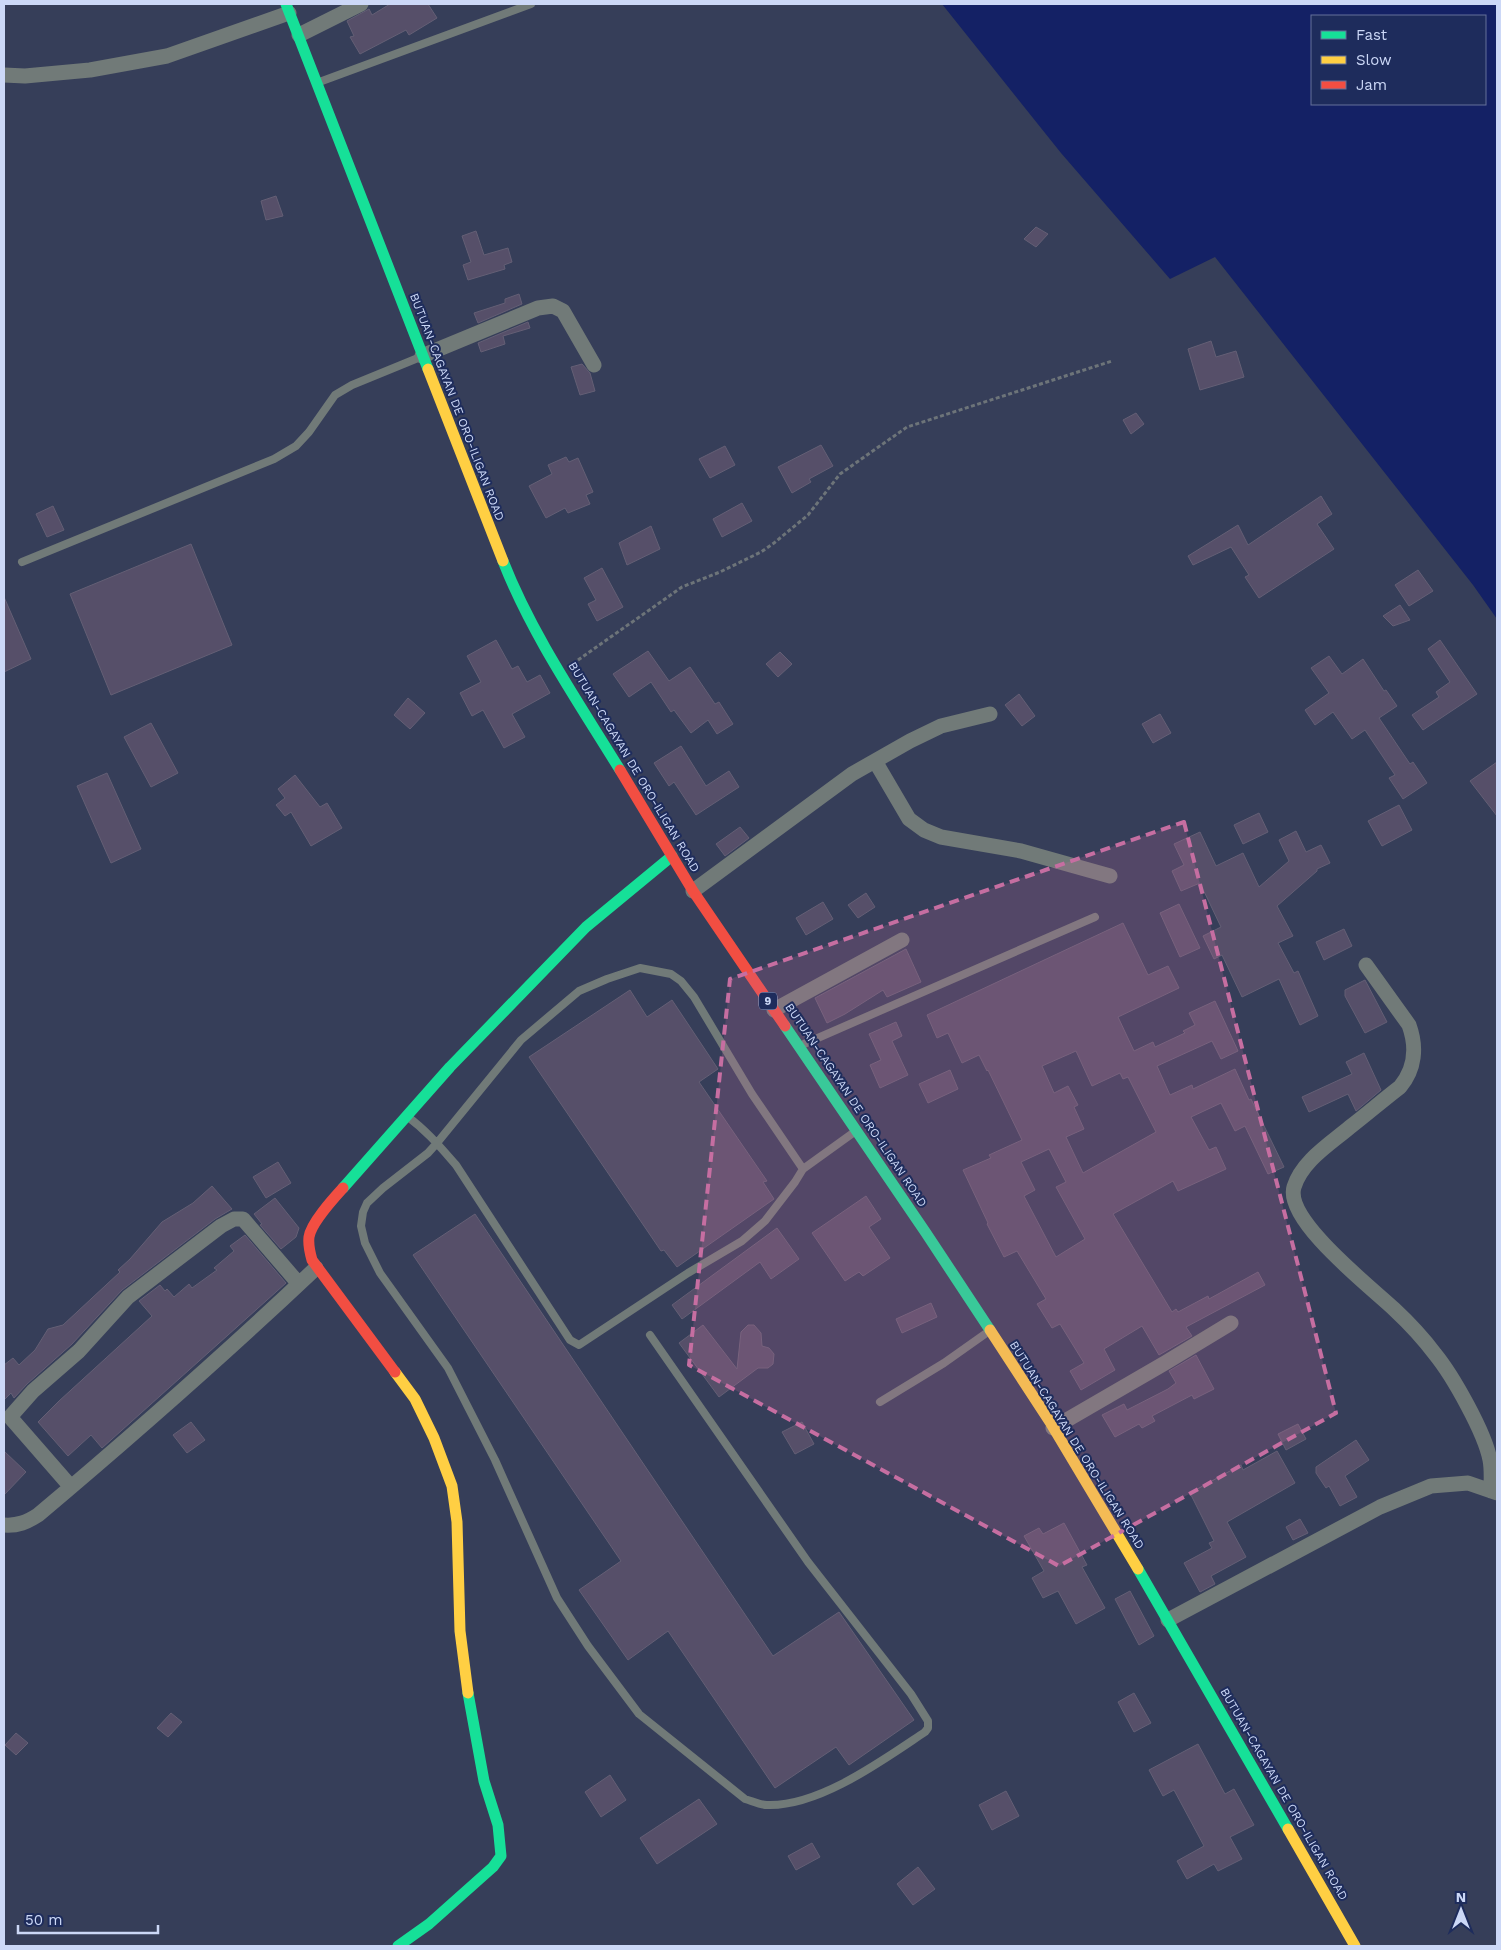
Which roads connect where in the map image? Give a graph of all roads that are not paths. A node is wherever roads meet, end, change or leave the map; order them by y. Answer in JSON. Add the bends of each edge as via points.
{"nodes":[{"id":1,"x":361,"y":4,"type":"edge"},
{"id":2,"x":531,"y":4,"type":"edge"},
{"id":3,"x":288,"y":8,"type":"edge"},
{"id":4,"x":299,"y":34,"type":"junction"},
{"id":5,"x":4,"y":76,"type":"edge"},
{"id":6,"x":318,"y":82,"type":"junction"},
{"id":7,"x":422,"y":356,"type":"junction"},
{"id":8,"x":594,"y":365,"type":"dead end"},
{"id":9,"x":22,"y":562,"type":"dead end"},
{"id":10,"x":990,"y":714,"type":"dead end"},
{"id":11,"x":875,"y":761,"type":"junction"},
{"id":12,"x":672,"y":856,"type":"junction"},
{"id":13,"x":1110,"y":876,"type":"dead end"},
{"id":14,"x":693,"y":891,"type":"junction"},
{"id":15,"x":1095,"y":917,"type":"dead end"},
{"id":16,"x":902,"y":940,"type":"dead end"},
{"id":17,"x":1366,"y":965,"type":"dead end"},
{"id":18,"x":774,"y":1010,"type":"junction"},
{"id":19,"x":798,"y":1046,"type":"junction"},
{"id":20,"x":407,"y":1116,"type":"junction"},
{"id":21,"x":856,"y":1131,"type":"junction"},
{"id":22,"x":437,"y":1143,"type":"junction"},
{"id":23,"x":802,"y":1169,"type":"junction"},
{"id":24,"x":316,"y":1268,"type":"junction"},
{"id":25,"x":299,"y":1284,"type":"junction"},
{"id":26,"x":1230,"y":1323,"type":"dead end"},
{"id":27,"x":990,"y":1331,"type":"junction"},
{"id":28,"x":650,"y":1335,"type":"dead end"},
{"id":29,"x":880,"y":1402,"type":"dead end"},
{"id":30,"x":7,"y":1421,"type":"edge"},
{"id":31,"x":1053,"y":1428,"type":"junction"},
{"id":32,"x":70,"y":1488,"type":"junction"},
{"id":33,"x":1494,"y":1492,"type":"edge"},
{"id":34,"x":6,"y":1529,"type":"edge"},
{"id":35,"x":1168,"y":1620,"type":"junction"},
{"id":36,"x":398,"y":1946,"type":"edge"},
{"id":37,"x":1355,"y":1946,"type":"edge"}],
"edges":[{"from":1,"to":4,"type":"street"},
{"from":2,"to":6,"type":"lane"},
{"from":3,"to":4,"type":"main road","name":"BUTUAN-CAGAYAN DE ORO-ILIGAN ROAD","number":"9"},
{"from":3,"to":5,"type":"street","via":[[167,56],[90,70]]},
{"from":4,"to":6,"type":"main road","name":"BUTUAN-CAGAYAN DE ORO-ILIGAN ROAD","number":"9"},
{"from":6,"to":7,"type":"main road","name":"BUTUAN-CAGAYAN DE ORO-ILIGAN ROAD","number":"9"},
{"from":7,"to":8,"type":"street","via":[[538,308],[553,306],[563,311]]},
{"from":7,"to":9,"type":"lane","via":[[335,395],[296,446],[274,459]]},
{"from":7,"to":12,"type":"main road","name":"BUTUAN-CAGAYAN DE ORO-ILIGAN ROAD","number":"9","via":[[515,591]]},
{"from":10,"to":11,"type":"street","via":[[941,726]]},
{"from":11,"to":13,"type":"street","via":[[909,819],[924,830],[940,837],[1021,851]]},
{"from":11,"to":14,"type":"street","via":[[852,774]]},
{"from":12,"to":14,"type":"main road","name":"BUTUAN-CAGAYAN DE ORO-ILIGAN ROAD","number":"9"},
{"from":12,"to":20,"type":"main road","via":[[586,927]]},
{"from":14,"to":18,"type":"main road","name":"BUTUAN-CAGAYAN DE ORO-ILIGAN ROAD","number":"9"},
{"from":15,"to":19,"type":"lane"},
{"from":16,"to":18,"type":"street"},
{"from":17,"to":33,"type":"street","via":[[1409,1025],[1414,1061],[1409,1076],[1400,1087],[1327,1144],[1300,1174],[1293,1189],[1295,1199],[1299,1212],[1335,1255],[1393,1308],[1437,1356],[1484,1438],[1491,1462]]},
{"from":18,"to":19,"type":"main road","name":"BUTUAN-CAGAYAN DE ORO-ILIGAN ROAD","number":"9"},
{"from":19,"to":21,"type":"main road","name":"BUTUAN-CAGAYAN DE ORO-ILIGAN ROAD","number":"9"},
{"from":20,"to":22,"type":"lane"},
{"from":20,"to":24,"type":"main road","via":[[316,1221],[309,1235],[309,1250]]},
{"from":21,"to":23,"type":"lane"},
{"from":21,"to":27,"type":"main road","name":"BUTUAN-CAGAYAN DE ORO-ILIGAN ROAD","number":"9"},
{"from":22,"to":23,"type":"lane","via":[[456,1165],[570,1340],[579,1345],[742,1241],[765,1221]]},
{"from":22,"to":23,"type":"lane","via":[[521,1040],[579,991],[640,968],[671,974],[694,998]]},
{"from":22,"to":28,"type":"lane","via":[[367,1203],[360,1226],[380,1273],[448,1368],[496,1460],[557,1598],[639,1714],[745,1799],[767,1805],[807,1800],[868,1770],[925,1732],[928,1721],[912,1694],[808,1562]]},
{"from":24,"to":25,"type":"street"},
{"from":24,"to":36,"type":"main road","via":[[415,1399],[452,1486],[457,1522],[460,1631],[466,1679],[484,1781],[501,1842],[501,1856],[493,1867],[429,1924]]},
{"from":25,"to":30,"type":"street","via":[[243,1220],[234,1219],[128,1298],[79,1351],[33,1391]]},
{"from":25,"to":32,"type":"street"},
{"from":26,"to":31,"type":"street"},
{"from":27,"to":29,"type":"lane"},
{"from":27,"to":31,"type":"main road","name":"BUTUAN-CAGAYAN DE ORO-ILIGAN ROAD","number":"9"},
{"from":30,"to":32,"type":"street"},
{"from":31,"to":35,"type":"main road","name":"BUTUAN-CAGAYAN DE ORO-ILIGAN ROAD","number":"9"},
{"from":32,"to":34,"type":"street","via":[[26,1523]]},
{"from":33,"to":35,"type":"street","via":[[1468,1483],[1431,1486],[1380,1507]]},
{"from":35,"to":37,"type":"main road","name":"BUTUAN-CAGAYAN DE ORO-ILIGAN ROAD","number":"9"}]}
